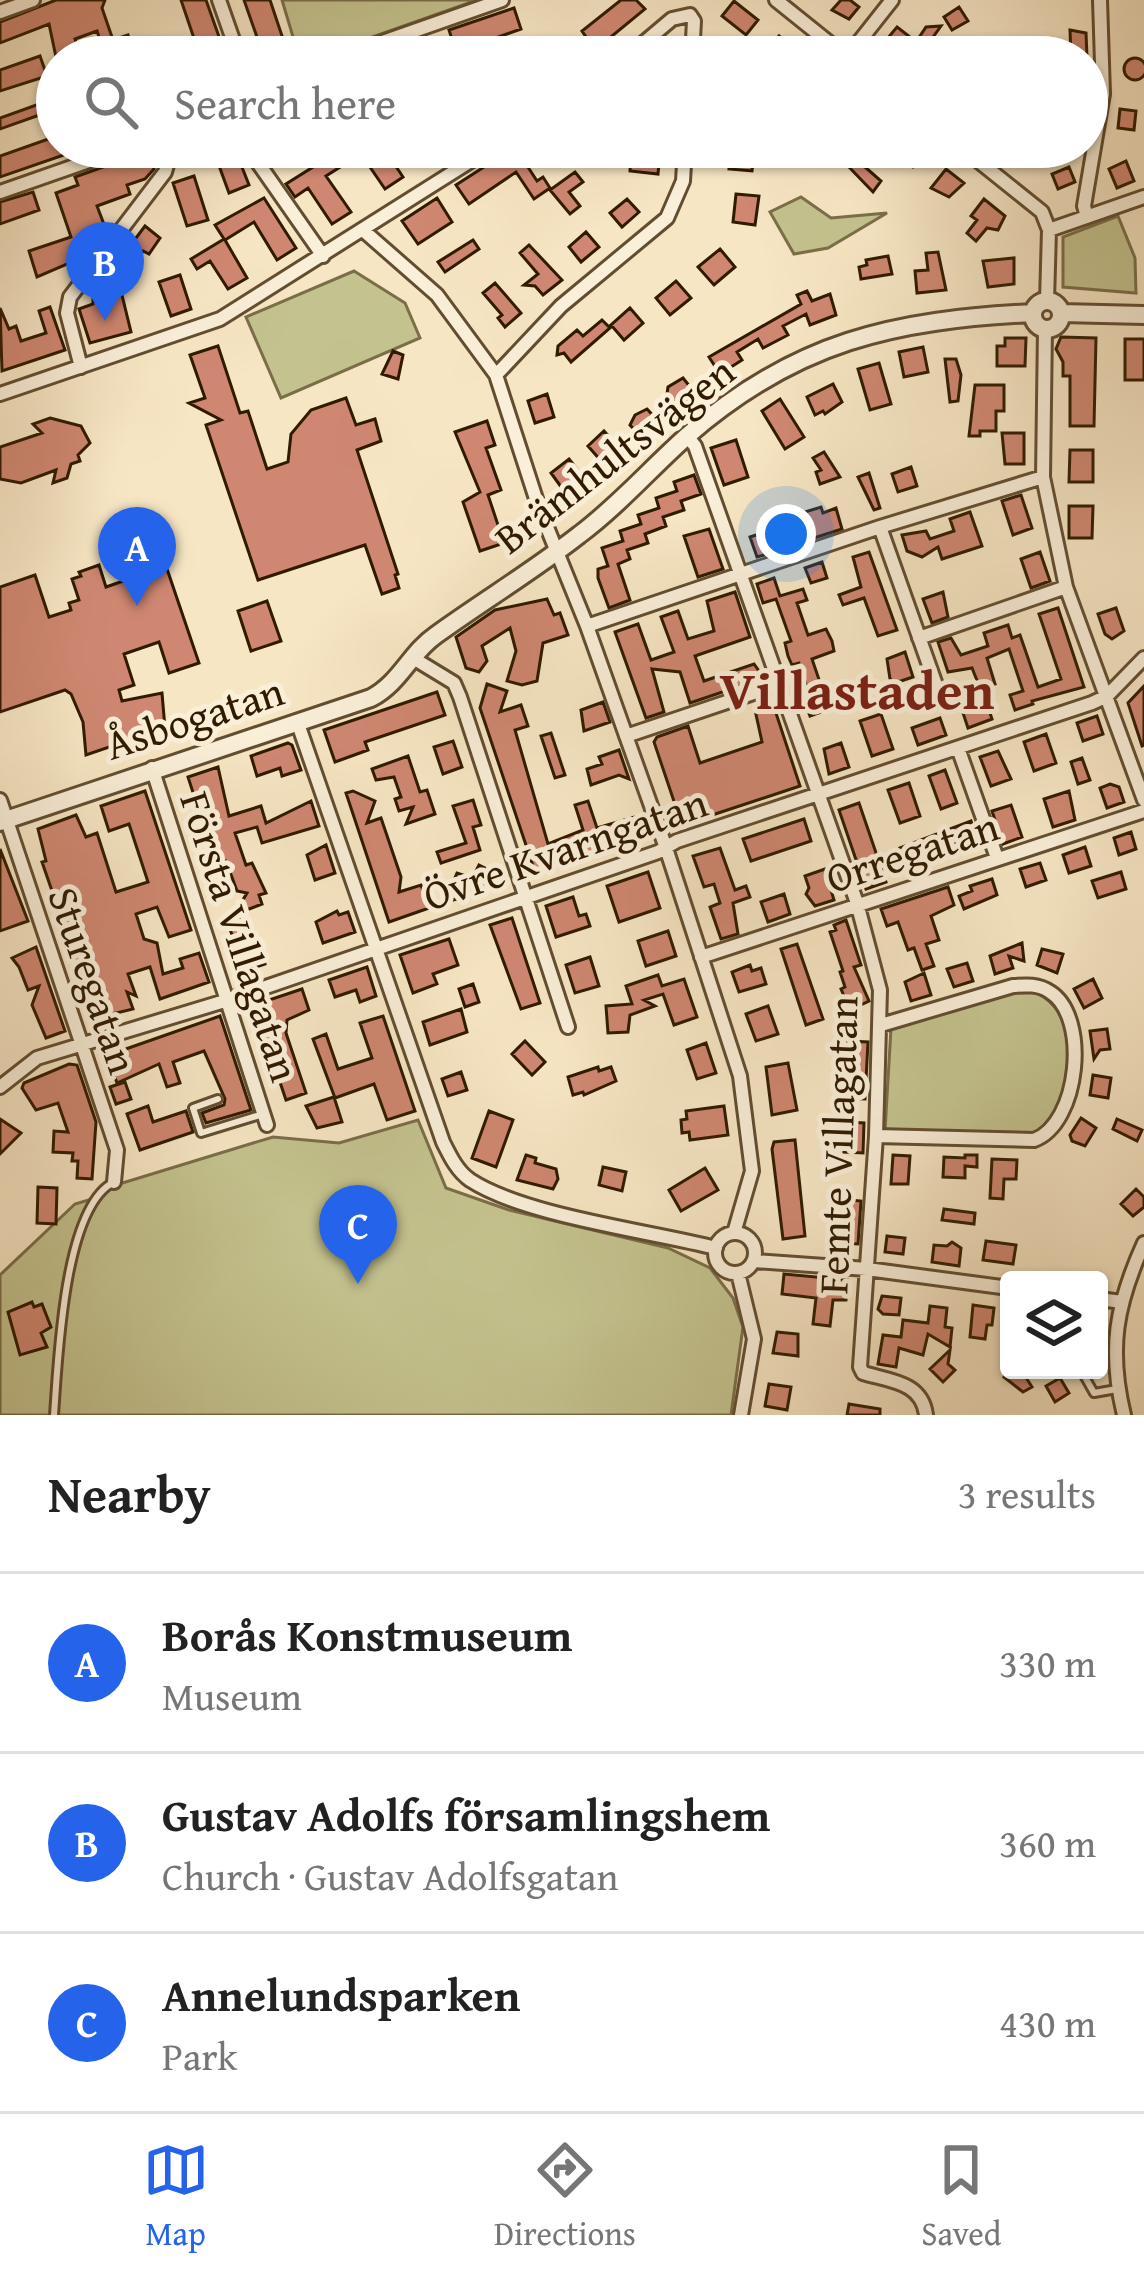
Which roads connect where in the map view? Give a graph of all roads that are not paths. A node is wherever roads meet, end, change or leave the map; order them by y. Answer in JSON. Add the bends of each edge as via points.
{"nodes":[{"id":1,"x":33,"y":0,"type":"edge"},
{"id":2,"x":219,"y":0,"type":"edge"},
{"id":3,"x":502,"y":0,"type":"edge"},
{"id":4,"x":776,"y":0,"type":"edge"},
{"id":5,"x":892,"y":0,"type":"edge"},
{"id":6,"x":1100,"y":0,"type":"edge"},
{"id":7,"x":0,"y":12,"type":"edge"},
{"id":8,"x":232,"y":36,"type":"edge"},
{"id":9,"x":400,"y":36,"type":"edge"},
{"id":10,"x":652,"y":36,"type":"edge"},
{"id":11,"x":693,"y":36,"type":"edge"},
{"id":12,"x":821,"y":36,"type":"edge"},
{"id":13,"x":864,"y":36,"type":"edge"},
{"id":14,"x":1101,"y":36,"type":"edge"},
{"id":15,"x":69,"y":168,"type":"edge"},
{"id":16,"x":167,"y":168,"type":"edge"},
{"id":17,"x":262,"y":168,"type":"edge"},
{"id":18,"x":461,"y":168,"type":"edge"},
{"id":19,"x":683,"y":168,"type":"edge"},
{"id":20,"x":988,"y":168,"type":"edge"},
{"id":21,"x":1090,"y":168,"type":"edge"},
{"id":22,"x":0,"y":192,"type":"edge"},
{"id":23,"x":1144,"y":196,"type":"edge"},
{"id":24,"x":1087,"y":217,"type":"junction"},
{"id":25,"x":1049,"y":230,"type":"junction"},
{"id":26,"x":364,"y":231,"type":"junction"},
{"id":27,"x":323,"y":256,"type":"junction"},
{"id":28,"x":1047,"y":309,"type":"junction"},
{"id":29,"x":1144,"y":315,"type":"edge"},
{"id":30,"x":1046,"y":328,"type":"joint"},
{"id":31,"x":81,"y":367,"type":"junction"},
{"id":32,"x":496,"y":375,"type":"junction"},
{"id":33,"x":0,"y":394,"type":"edge"},
{"id":34,"x":687,"y":436,"type":"junction"},
{"id":35,"x":1043,"y":477,"type":"junction"},
{"id":36,"x":880,"y":527,"type":"junction"},
{"id":37,"x":556,"y":551,"type":"junction"},
{"id":38,"x":740,"y":573,"type":"junction"},
{"id":39,"x":1066,"y":587,"type":"junction"},
{"id":40,"x":587,"y":626,"type":"junction"},
{"id":41,"x":919,"y":638,"type":"junction"},
{"id":42,"x":1144,"y":658,"type":"edge"},
{"id":43,"x":408,"y":665,"type":"junction"},
{"id":44,"x":780,"y":684,"type":"junction"},
{"id":45,"x":1107,"y":696,"type":"junction"},
{"id":46,"x":941,"y":699,"type":"dead end"},
{"id":47,"x":296,"y":721,"type":"junction"},
{"id":48,"x":626,"y":736,"type":"junction"},
{"id":49,"x":958,"y":748,"type":"junction"},
{"id":50,"x":152,"y":769,"type":"junction"},
{"id":51,"x":820,"y":796,"type":"junction"},
{"id":52,"x":0,"y":800,"type":"edge"},
{"id":53,"x":1144,"y":800,"type":"edge"},
{"id":54,"x":1144,"y":811,"type":"edge"},
{"id":55,"x":3,"y":821,"type":"edge"},
{"id":56,"x":666,"y":848,"type":"junction"},
{"id":57,"x":997,"y":858,"type":"junction"},
{"id":58,"x":526,"y":899,"type":"junction"},
{"id":59,"x":857,"y":903,"type":"junction"},
{"id":60,"x":374,"y":950,"type":"junction"},
{"id":61,"x":701,"y":958,"type":"junction"},
{"id":62,"x":228,"y":1000,"type":"junction"},
{"id":63,"x":881,"y":1025,"type":"junction"},
{"id":64,"x":568,"y":1027,"type":"dead end"},
{"id":65,"x":82,"y":1046,"type":"junction"},
{"id":66,"x":0,"y":1087,"type":"edge"},
{"id":67,"x":218,"y":1099,"type":"dead end"},
{"id":68,"x":266,"y":1119,"type":"joint"},
{"id":69,"x":876,"y":1136,"type":"junction"},
{"id":70,"x":114,"y":1182,"type":"joint"},
{"id":71,"x":734,"y":1233,"type":"junction"},
{"id":72,"x":1144,"y":1243,"type":"edge"},
{"id":73,"x":716,"y":1248,"type":"junction"},
{"id":74,"x":754,"y":1261,"type":"junction"},
{"id":75,"x":1139,"y":1268,"type":"edge"},
{"id":76,"x":867,"y":1269,"type":"junction"},
{"id":77,"x":738,"y":1273,"type":"junction"},
{"id":78,"x":1000,"y":1287,"type":"edge"},
{"id":79,"x":1108,"y":1300,"type":"edge"},
{"id":80,"x":1122,"y":1302,"type":"junction"},
{"id":81,"x":1086,"y":1379,"type":"edge"},
{"id":82,"x":1117,"y":1389,"type":"junction"},
{"id":83,"x":54,"y":1415,"type":"edge"},
{"id":84,"x":741,"y":1415,"type":"edge"},
{"id":85,"x":926,"y":1415,"type":"edge"},
{"id":86,"x":1124,"y":1415,"type":"edge"}],
"edges":[{"from":1,"to":7,"type":"street"},
{"from":2,"to":8,"type":"street"},
{"from":3,"to":9,"type":"street"},
{"from":4,"to":12,"type":"street"},
{"from":5,"to":13,"type":"street"},
{"from":6,"to":14,"type":"street"},
{"from":10,"to":11,"type":"street","via":[[690,15]]},
{"from":15,"to":22,"type":"street"},
{"from":16,"to":31,"type":"street","via":[[70,298]]},
{"from":17,"to":27,"type":"street"},
{"from":18,"to":26,"type":"street"},
{"from":19,"to":32,"type":"street","via":[[667,218],[561,306]]},
{"from":20,"to":25,"type":"street","via":[[1042,212]]},
{"from":21,"to":24,"type":"street"},
{"from":23,"to":24,"type":"street"},
{"from":24,"to":25,"type":"street"},
{"from":25,"to":28,"type":"street"},
{"from":26,"to":27,"type":"street"},
{"from":26,"to":32,"type":"street","via":[[437,296]]},
{"from":27,"to":31,"type":"street","via":[[220,319]]},
{"from":28,"to":29,"type":"street","name":"Brämhultsvägen"},
{"from":28,"to":30,"type":"street","via":[[1038,325]]},
{"from":28,"to":34,"type":"street","name":"Brämhultsvägen","via":[[914,322],[850,338],[786,367]]},
{"from":30,"to":35,"type":"street"},
{"from":31,"to":33,"type":"street"},
{"from":32,"to":37,"type":"street"},
{"from":34,"to":37,"type":"street","name":"Brämhultsvägen"},
{"from":34,"to":38,"type":"street","name":"Femte Villagatan"},
{"from":35,"to":36,"type":"street"},
{"from":35,"to":39,"type":"street"},
{"from":36,"to":38,"type":"street"},
{"from":36,"to":41,"type":"street"},
{"from":37,"to":40,"type":"street"},
{"from":37,"to":43,"type":"street","name":"Brämhultsvägen","via":[[430,639]]},
{"from":38,"to":40,"type":"street"},
{"from":38,"to":44,"type":"street","name":"Femte Villagatan"},
{"from":39,"to":41,"type":"street"},
{"from":39,"to":45,"type":"street"},
{"from":40,"to":48,"type":"street"},
{"from":41,"to":46,"type":"street"},
{"from":42,"to":45,"type":"street","name":"Övre Kvarngatan"},
{"from":43,"to":47,"type":"street","name":"Åsbogatan","via":[[371,698]]},
{"from":43,"to":58,"type":"street","via":[[454,683]]},
{"from":44,"to":48,"type":"street"},
{"from":44,"to":51,"type":"street","name":"Femte Villagatan"},
{"from":45,"to":49,"type":"street","name":"Övre Kvarngatan"},
{"from":45,"to":53,"type":"street"},
{"from":47,"to":50,"type":"street","name":"Åsbogatan"},
{"from":47,"to":60,"type":"street"},
{"from":48,"to":56,"type":"street"},
{"from":49,"to":51,"type":"street","name":"Övre Kvarngatan"},
{"from":49,"to":57,"type":"street"},
{"from":50,"to":55,"type":"street","name":"Åsbogatan"},
{"from":50,"to":62,"type":"street","name":"Första Villagatan"},
{"from":51,"to":56,"type":"street","name":"Övre Kvarngatan"},
{"from":51,"to":59,"type":"street","name":"Femte Villagatan"},
{"from":52,"to":55,"type":"street","name":"Sturegatan"},
{"from":54,"to":57,"type":"street","name":"Orregatan"},
{"from":55,"to":65,"type":"street","name":"Sturegatan"},
{"from":56,"to":58,"type":"street","name":"Övre Kvarngatan"},
{"from":56,"to":61,"type":"street"},
{"from":57,"to":59,"type":"street","name":"Orregatan"},
{"from":58,"to":60,"type":"street","name":"Övre Kvarngatan"},
{"from":58,"to":64,"type":"street"},
{"from":59,"to":61,"type":"street","name":"Orregatan"},
{"from":59,"to":63,"type":"street","name":"Femte Villagatan"},
{"from":60,"to":62,"type":"street","name":"Övre Kvarngatan"},
{"from":60,"to":73,"type":"street","via":[[443,1142],[462,1173],[557,1211]]},
{"from":61,"to":71,"type":"street","via":[[740,1076],[752,1152]]},
{"from":62,"to":65,"type":"street","name":"Övre Kvarngatan"},
{"from":62,"to":68,"type":"street","name":"Första Villagatan"},
{"from":63,"to":69,"type":"street","name":"Femte Villagatan"},
{"from":63,"to":69,"type":"street","via":[[1031,985],[1062,1003],[1074,1084],[1052,1129],[1034,1141]]},
{"from":65,"to":66,"type":"street","name":"Övre Kvarngatan","via":[[37,1058]]},
{"from":65,"to":70,"type":"street","name":"Sturegatan","via":[[117,1150]]},
{"from":67,"to":68,"type":"lane","via":[[193,1108],[201,1133]]},
{"from":69,"to":76,"type":"street","name":"Femte Villagatan"},
{"from":70,"to":83,"type":"lane","via":[[101,1188],[66,1281]]},
{"from":71,"to":73,"type":"street"},
{"from":71,"to":74,"type":"street","via":[[752,1241]]},
{"from":72,"to":75,"type":"street"},
{"from":73,"to":77,"type":"street","via":[[720,1266]]},
{"from":74,"to":76,"type":"street"},
{"from":74,"to":77,"type":"street"},
{"from":75,"to":80,"type":"street"},
{"from":76,"to":78,"type":"street"},
{"from":76,"to":85,"type":"street","name":"Femte Villagatan","via":[[860,1367],[916,1391]]},
{"from":77,"to":84,"type":"street","via":[[754,1339]]},
{"from":79,"to":80,"type":"street"},
{"from":80,"to":82,"type":"street","via":[[1112,1353]]},
{"from":81,"to":82,"type":"lane","via":[[1094,1393]]},
{"from":82,"to":86,"type":"street"}]}
